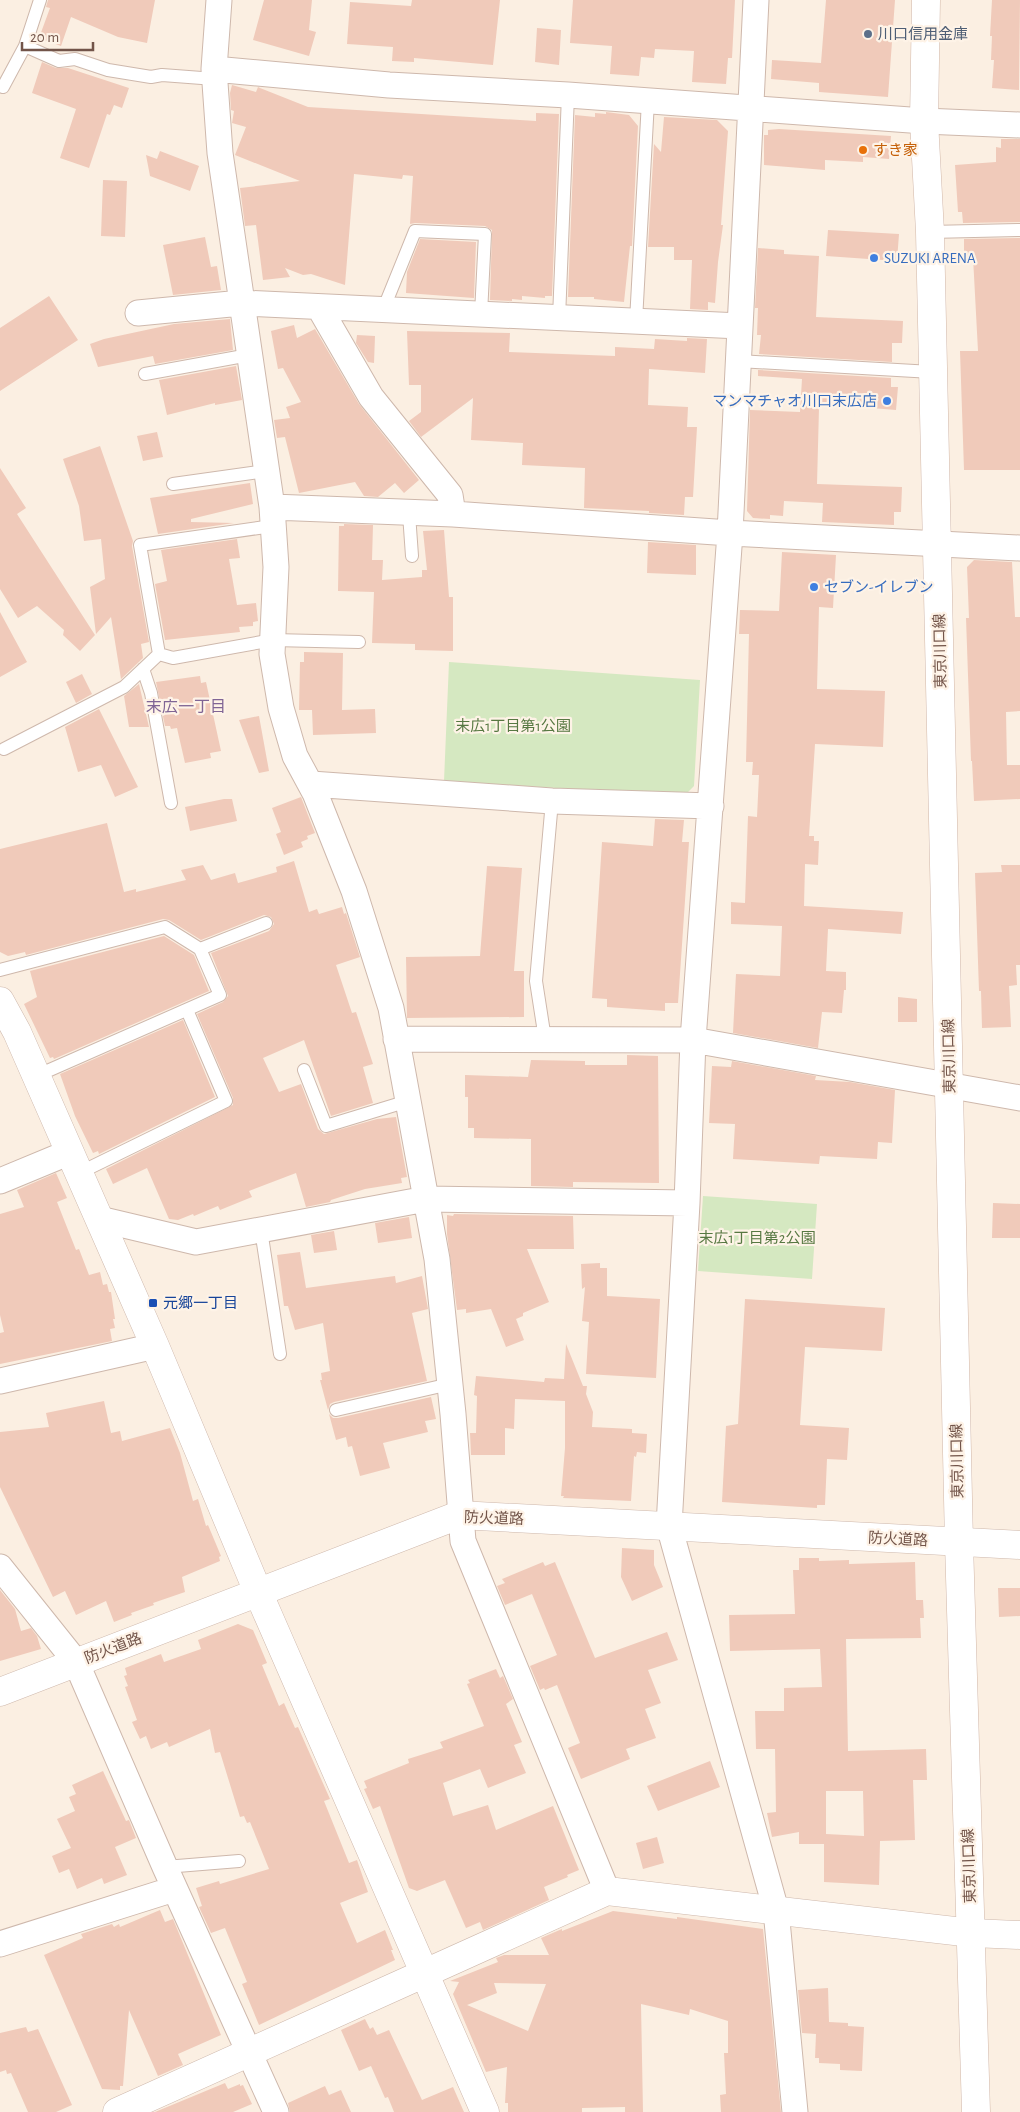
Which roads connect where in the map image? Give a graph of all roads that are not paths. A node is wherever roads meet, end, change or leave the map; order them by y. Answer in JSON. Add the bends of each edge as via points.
{"nodes":[{"id":1,"x":40,"y":0,"type":"edge"},
{"id":2,"x":219,"y":0,"type":"edge"},
{"id":3,"x":756,"y":0,"type":"edge"},
{"id":4,"x":926,"y":0,"type":"edge"},
{"id":5,"x":25,"y":46,"type":"junction"},
{"id":6,"x":215,"y":74,"type":"junction"},
{"id":7,"x":0,"y":86,"type":"edge"},
{"id":8,"x":568,"y":95,"type":"junction"},
{"id":9,"x":648,"y":101,"type":"junction"},
{"id":10,"x":752,"y":109,"type":"junction"},
{"id":11,"x":924,"y":121,"type":"junction"},
{"id":12,"x":1020,"y":125,"type":"edge"},
{"id":13,"x":1020,"y":230,"type":"edge"},
{"id":14,"x":930,"y":232,"type":"junction"},
{"id":15,"x":241,"y":303,"type":"junction"},
{"id":16,"x":319,"y":307,"type":"junction"},
{"id":17,"x":383,"y":310,"type":"junction"},
{"id":18,"x":138,"y":312,"type":"dead end"},
{"id":19,"x":481,"y":314,"type":"junction"},
{"id":20,"x":559,"y":318,"type":"junction"},
{"id":21,"x":636,"y":321,"type":"junction"},
{"id":22,"x":740,"y":326,"type":"junction"},
{"id":23,"x":249,"y":355,"type":"junction"},
{"id":24,"x":738,"y":361,"type":"junction"},
{"id":25,"x":932,"y":372,"type":"junction"},
{"id":26,"x":145,"y":374,"type":"dead end"},
{"id":27,"x":266,"y":472,"type":"junction"},
{"id":28,"x":173,"y":484,"type":"dead end"},
{"id":29,"x":410,"y":514,"type":"junction"},
{"id":30,"x":453,"y":514,"type":"junction"},
{"id":31,"x":272,"y":516,"type":"junction"},
{"id":32,"x":730,"y":533,"type":"junction"},
{"id":33,"x":938,"y":542,"type":"junction"},
{"id":34,"x":1020,"y":548,"type":"edge"},
{"id":35,"x":412,"y":556,"type":"dead end"},
{"id":36,"x":273,"y":640,"type":"junction"},
{"id":37,"x":359,"y":642,"type":"dead end"},
{"id":38,"x":159,"y":654,"type":"junction"},
{"id":39,"x":143,"y":669,"type":"junction"},
{"id":40,"x":4,"y":749,"type":"dead end"},
{"id":41,"x":311,"y":784,"type":"junction"},
{"id":42,"x":552,"y":801,"type":"junction"},
{"id":43,"x":171,"y":803,"type":"dead end"},
{"id":44,"x":711,"y":806,"type":"junction"},
{"id":45,"x":266,"y":923,"type":"dead end"},
{"id":46,"x":200,"y":949,"type":"junction"},
{"id":47,"x":0,"y":970,"type":"edge"},
{"id":48,"x":0,"y":1001,"type":"edge"},
{"id":49,"x":187,"y":1010,"type":"junction"},
{"id":50,"x":396,"y":1039,"type":"junction"},
{"id":51,"x":545,"y":1040,"type":"junction"},
{"id":52,"x":693,"y":1040,"type":"junction"},
{"id":53,"x":304,"y":1070,"type":"dead end"},
{"id":54,"x":36,"y":1076,"type":"junction"},
{"id":55,"x":949,"y":1085,"type":"junction"},
{"id":56,"x":1020,"y":1098,"type":"edge"},
{"id":57,"x":408,"y":1101,"type":"junction"},
{"id":58,"x":74,"y":1163,"type":"junction"},
{"id":59,"x":0,"y":1181,"type":"edge"},
{"id":60,"x":426,"y":1199,"type":"junction"},
{"id":61,"x":687,"y":1203,"type":"junction"},
{"id":62,"x":99,"y":1219,"type":"junction"},
{"id":63,"x":261,"y":1230,"type":"junction"},
{"id":64,"x":155,"y":1346,"type":"junction"},
{"id":65,"x":280,"y":1354,"type":"dead end"},
{"id":66,"x":0,"y":1381,"type":"edge"},
{"id":67,"x":450,"y":1384,"type":"junction"},
{"id":68,"x":336,"y":1410,"type":"dead end"},
{"id":69,"x":459,"y":1515,"type":"junction"},
{"id":70,"x":669,"y":1526,"type":"junction"},
{"id":71,"x":959,"y":1542,"type":"junction"},
{"id":72,"x":1020,"y":1545,"type":"edge"},
{"id":73,"x":0,"y":1567,"type":"edge"},
{"id":74,"x":258,"y":1592,"type":"junction"},
{"id":75,"x":76,"y":1662,"type":"junction"},
{"id":76,"x":0,"y":1692,"type":"edge"},
{"id":77,"x":239,"y":1861,"type":"dead end"},
{"id":78,"x":164,"y":1867,"type":"junction"},
{"id":79,"x":174,"y":1889,"type":"junction"},
{"id":80,"x":607,"y":1890,"type":"junction"},
{"id":81,"x":776,"y":1910,"type":"junction"},
{"id":82,"x":972,"y":1934,"type":"junction"},
{"id":83,"x":1020,"y":1935,"type":"edge"},
{"id":84,"x":0,"y":1944,"type":"edge"},
{"id":85,"x":424,"y":1974,"type":"junction"},
{"id":86,"x":250,"y":2052,"type":"junction"},
{"id":87,"x":117,"y":2112,"type":"edge"},
{"id":88,"x":276,"y":2112,"type":"edge"},
{"id":89,"x":485,"y":2112,"type":"edge"},
{"id":90,"x":795,"y":2112,"type":"edge"},
{"id":91,"x":976,"y":2112,"type":"edge"}],
"edges":[{"from":1,"to":5,"type":"lane"},
{"from":2,"to":6,"type":"street"},
{"from":3,"to":10,"type":"street"},
{"from":4,"to":11,"type":"street","name":"東京川口線"},
{"from":5,"to":6,"type":"lane","via":[[59,61],[75,60],[108,70],[151,77]]},
{"from":5,"to":7,"type":"lane","via":[[3,87]]},
{"from":6,"to":8,"type":"street"},
{"from":6,"to":15,"type":"street","via":[[220,153]]},
{"from":8,"to":9,"type":"street"},
{"from":8,"to":20,"type":"lane"},
{"from":9,"to":10,"type":"street"},
{"from":9,"to":21,"type":"lane"},
{"from":10,"to":11,"type":"street"},
{"from":10,"to":22,"type":"street"},
{"from":11,"to":12,"type":"street"},
{"from":11,"to":14,"type":"street","name":"東京川口線"},
{"from":13,"to":14,"type":"lane"},
{"from":14,"to":25,"type":"street","name":"東京川口線"},
{"from":15,"to":16,"type":"street"},
{"from":15,"to":18,"type":"street"},
{"from":15,"to":23,"type":"street"},
{"from":16,"to":17,"type":"street"},
{"from":16,"to":30,"type":"street","via":[[371,397],[450,495]]},
{"from":17,"to":19,"type":"street"},
{"from":17,"to":19,"type":"lane","via":[[415,232],[484,234]]},
{"from":19,"to":20,"type":"street"},
{"from":20,"to":21,"type":"street"},
{"from":21,"to":22,"type":"street"},
{"from":22,"to":24,"type":"street"},
{"from":23,"to":26,"type":"lane"},
{"from":23,"to":27,"type":"street"},
{"from":24,"to":25,"type":"lane"},
{"from":24,"to":32,"type":"street"},
{"from":25,"to":33,"type":"street","name":"東京川口線"},
{"from":27,"to":28,"type":"lane"},
{"from":27,"to":31,"type":"street"},
{"from":29,"to":30,"type":"street"},
{"from":29,"to":31,"type":"street"},
{"from":29,"to":35,"type":"lane"},
{"from":30,"to":32,"type":"street"},
{"from":31,"to":36,"type":"street","via":[[276,567]]},
{"from":31,"to":38,"type":"lane","via":[[140,545]]},
{"from":32,"to":33,"type":"street"},
{"from":32,"to":44,"type":"street"},
{"from":33,"to":34,"type":"street"},
{"from":33,"to":55,"type":"street","name":"東京川口線"},
{"from":36,"to":37,"type":"lane"},
{"from":36,"to":38,"type":"lane","via":[[173,658]]},
{"from":36,"to":41,"type":"street","via":[[272,654],[281,708],[294,756]]},
{"from":38,"to":39,"type":"lane"},
{"from":39,"to":40,"type":"lane","via":[[124,687]]},
{"from":39,"to":43,"type":"lane","via":[[151,693]]},
{"from":41,"to":42,"type":"street"},
{"from":41,"to":50,"type":"street","via":[[354,891],[390,1008]]},
{"from":42,"to":44,"type":"street"},
{"from":42,"to":51,"type":"lane","via":[[536,981]]},
{"from":44,"to":52,"type":"street"},
{"from":45,"to":46,"type":"lane"},
{"from":46,"to":47,"type":"lane","via":[[165,927]]},
{"from":46,"to":49,"type":"lane","via":[[220,995]]},
{"from":48,"to":54,"type":"street"},
{"from":49,"to":54,"type":"lane"},
{"from":49,"to":58,"type":"lane","via":[[226,1101]]},
{"from":50,"to":51,"type":"street"},
{"from":50,"to":57,"type":"street"},
{"from":51,"to":52,"type":"street"},
{"from":52,"to":55,"type":"street"},
{"from":52,"to":61,"type":"street"},
{"from":53,"to":57,"type":"lane","via":[[326,1126]]},
{"from":54,"to":58,"type":"street"},
{"from":55,"to":56,"type":"street"},
{"from":55,"to":71,"type":"street","name":"東京川口線"},
{"from":57,"to":60,"type":"street"},
{"from":58,"to":59,"type":"street"},
{"from":58,"to":62,"type":"street"},
{"from":60,"to":61,"type":"street"},
{"from":60,"to":63,"type":"street"},
{"from":60,"to":67,"type":"street","via":[[437,1259]]},
{"from":61,"to":70,"type":"street"},
{"from":62,"to":63,"type":"street","via":[[196,1242]]},
{"from":62,"to":64,"type":"street"},
{"from":63,"to":65,"type":"lane"},
{"from":64,"to":66,"type":"street"},
{"from":64,"to":74,"type":"street"},
{"from":67,"to":68,"type":"lane"},
{"from":67,"to":69,"type":"street"},
{"from":69,"to":70,"type":"street","name":"防火道路"},
{"from":69,"to":74,"type":"street","name":"防火道路"},
{"from":69,"to":80,"type":"street","via":[[463,1541]]},
{"from":70,"to":71,"type":"street","name":"防火道路"},
{"from":70,"to":81,"type":"street"},
{"from":71,"to":72,"type":"street","name":"防火道路"},
{"from":71,"to":82,"type":"street","name":"東京川口線"},
{"from":73,"to":75,"type":"street"},
{"from":74,"to":75,"type":"street","name":"防火道路"},
{"from":74,"to":85,"type":"street"},
{"from":75,"to":76,"type":"street","name":"防火道路"},
{"from":75,"to":78,"type":"street"},
{"from":77,"to":78,"type":"lane"},
{"from":78,"to":79,"type":"street"},
{"from":79,"to":84,"type":"street"},
{"from":79,"to":86,"type":"street"},
{"from":80,"to":81,"type":"street"},
{"from":80,"to":85,"type":"street"},
{"from":81,"to":82,"type":"street"},
{"from":81,"to":90,"type":"street"},
{"from":82,"to":83,"type":"street"},
{"from":82,"to":91,"type":"street","name":"東京川口線"},
{"from":85,"to":86,"type":"street"},
{"from":85,"to":89,"type":"street"},
{"from":86,"to":87,"type":"street"},
{"from":86,"to":88,"type":"street"}]}
